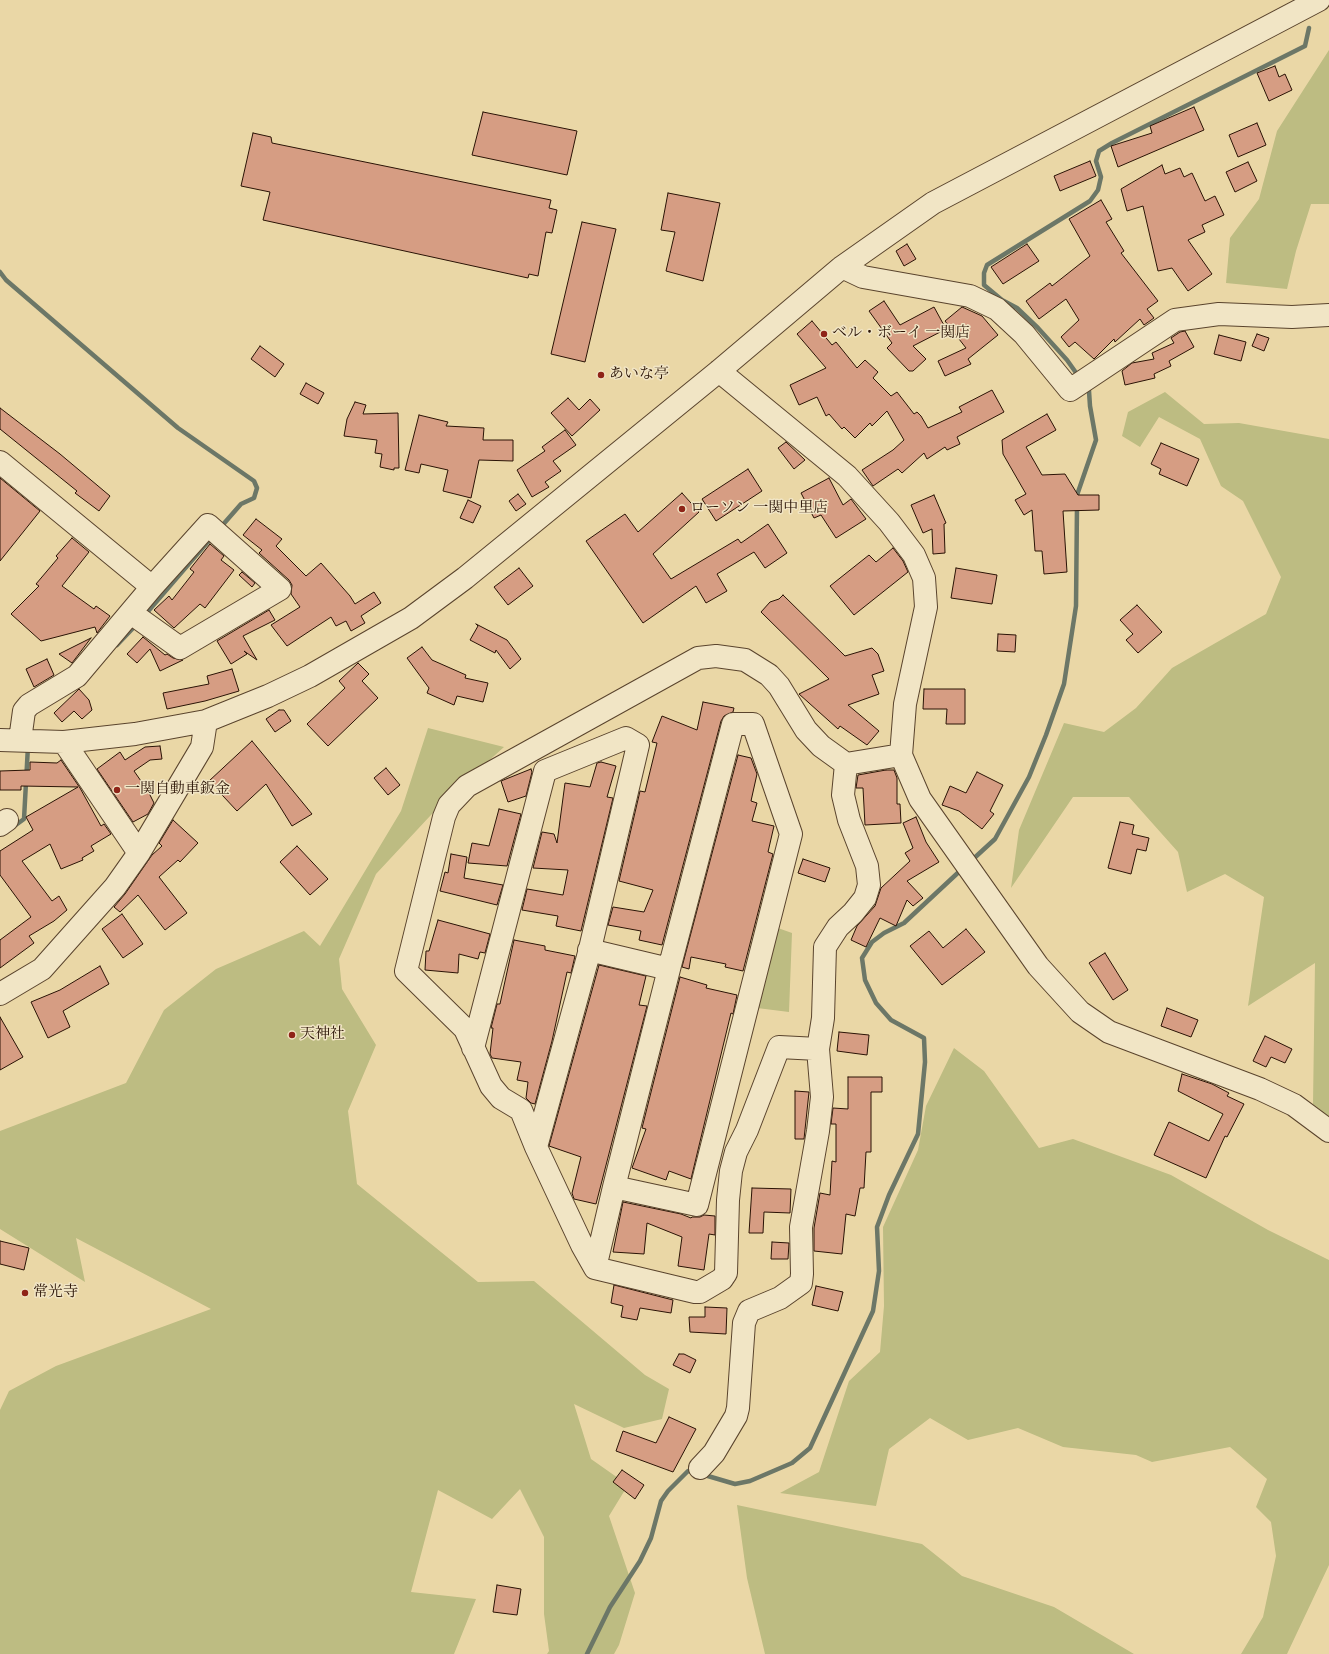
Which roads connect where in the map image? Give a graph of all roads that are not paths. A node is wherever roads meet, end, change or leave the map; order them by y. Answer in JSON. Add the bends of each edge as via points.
{"nodes":[{"id":1,"x":1319,"y":0,"type":"edge"},
{"id":2,"x":842,"y":267,"type":"junction"},
{"id":3,"x":1329,"y":314,"type":"edge"},
{"id":4,"x":720,"y":371,"type":"junction"},
{"id":5,"x":0,"y":462,"type":"edge"},
{"id":6,"x":152,"y":587,"type":"junction"},
{"id":7,"x":131,"y":613,"type":"junction"},
{"id":8,"x":206,"y":721,"type":"junction"},
{"id":9,"x":10,"y":740,"type":"edge"},
{"id":10,"x":64,"y":742,"type":"junction"},
{"id":11,"x":901,"y":755,"type":"junction"},
{"id":12,"x":846,"y":764,"type":"junction"},
{"id":13,"x":139,"y":853,"type":"junction"},
{"id":14,"x":589,"y":950,"type":"junction"},
{"id":15,"x":669,"y":969,"type":"junction"},
{"id":16,"x":0,"y":994,"type":"edge"},
{"id":17,"x":473,"y":1048,"type":"junction"},
{"id":18,"x":818,"y":1049,"type":"junction"},
{"id":19,"x":1329,"y":1131,"type":"edge"},
{"id":20,"x":536,"y":1147,"type":"junction"},
{"id":21,"x":614,"y":1187,"type":"junction"},
{"id":22,"x":596,"y":1268,"type":"junction"},
{"id":23,"x":700,"y":1468,"type":"dead end"}],
"edges":[{"from":1,"to":2,"type":"street","via":[[933,203]]},
{"from":2,"to":3,"type":"street","via":[[863,277],[970,296],[996,309],[1024,334],[1070,390],[1175,320],[1219,314],[1292,317]]},
{"from":2,"to":4,"type":"street"},
{"from":4,"to":8,"type":"street","via":[[465,578],[410,618],[310,676]]},
{"from":4,"to":11,"type":"street","via":[[847,476],[914,554],[924,578],[926,607],[905,704]]},
{"from":5,"to":6,"type":"street"},
{"from":6,"to":7,"type":"street"},
{"from":6,"to":7,"type":"street","via":[[208,525],[280,589],[180,648]]},
{"from":7,"to":9,"type":"street","via":[[76,676],[24,711]]},
{"from":8,"to":10,"type":"street","via":[[135,734]]},
{"from":8,"to":13,"type":"street","via":[[202,747]]},
{"from":9,"to":10,"type":"street"},
{"from":10,"to":13,"type":"street"},
{"from":11,"to":12,"type":"street"},
{"from":11,"to":19,"type":"street","via":[[920,799],[1038,966],[1080,1012],[1109,1032],[1260,1089],[1294,1105]]},
{"from":12,"to":17,"type":"street","via":[[821,746],[806,730],[779,686],[759,668],[746,660],[732,657],[698,658],[467,786],[449,805],[444,817],[406,971],[465,1029]]},
{"from":12,"to":18,"type":"street","via":[[843,795],[849,820],[868,866],[869,885],[865,898],[838,927],[825,948]]},
{"from":13,"to":16,"type":"street","via":[[115,887],[42,969]]},
{"from":14,"to":15,"type":"street"},
{"from":14,"to":17,"type":"street","via":[[638,745],[626,738],[546,770]]},
{"from":14,"to":20,"type":"street"},
{"from":15,"to":21,"type":"street"},
{"from":15,"to":21,"type":"street","via":[[733,724],[753,724],[791,834],[697,1205]]},
{"from":17,"to":20,"type":"street","via":[[491,1086],[501,1098],[521,1110]]},
{"from":18,"to":22,"type":"street","via":[[779,1047],[736,1152],[731,1171],[726,1273],[722,1278],[700,1292],[695,1292]]},
{"from":18,"to":23,"type":"street","via":[[822,1097],[801,1227],[801,1283],[780,1298],[749,1311],[744,1323],[736,1416],[714,1453]]},
{"from":20,"to":22,"type":"street","via":[[582,1245]]},
{"from":21,"to":22,"type":"street"}]}
